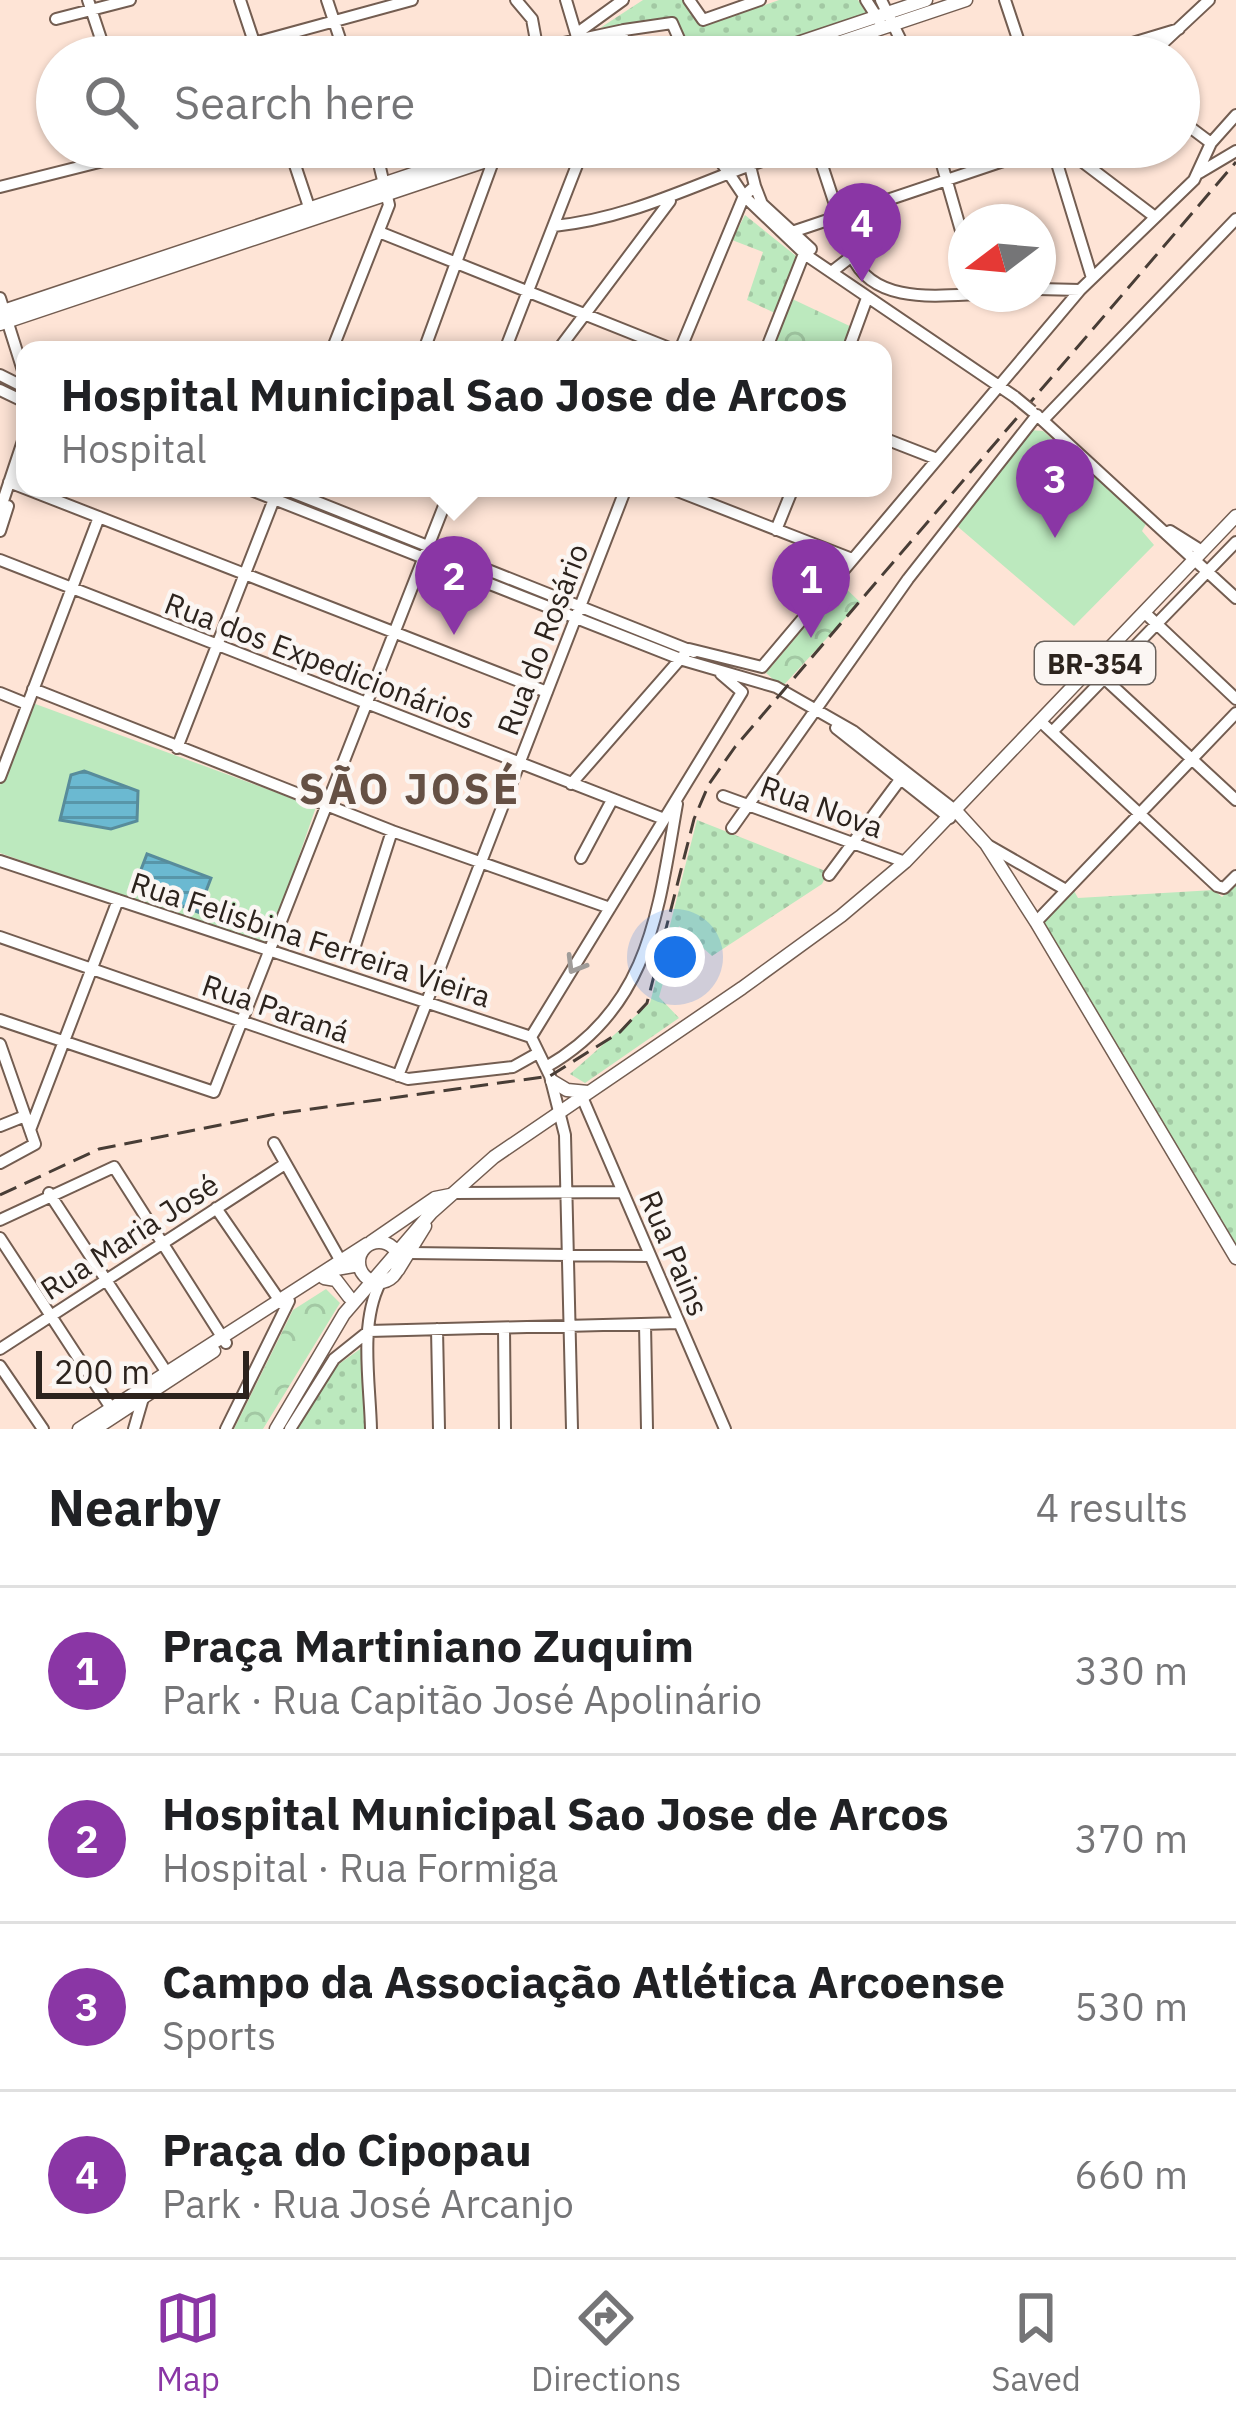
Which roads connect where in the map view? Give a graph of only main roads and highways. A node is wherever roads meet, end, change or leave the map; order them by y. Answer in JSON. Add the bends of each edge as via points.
{"nodes":[{"id":1,"x":926,"y":0,"type":"edge"},
{"id":2,"x":961,"y":1,"type":"edge"},
{"id":3,"x":886,"y":16,"type":"edge"},
{"id":4,"x":833,"y":36,"type":"edge"},
{"id":5,"x":447,"y":168,"type":"edge"},
{"id":6,"x":2,"y":313,"type":"edge"},
{"id":7,"x":1236,"y":516,"type":"edge"},
{"id":8,"x":956,"y":817,"type":"junction"},
{"id":9,"x":552,"y":1082,"type":"road end"},
{"id":10,"x":586,"y":1094,"type":"junction"},
{"id":11,"x":452,"y":1194,"type":"junction"},
{"id":12,"x":369,"y":1243,"type":"junction"},
{"id":13,"x":403,"y":1252,"type":"junction"},
{"id":14,"x":1236,"y":1258,"type":"edge"},
{"id":15,"x":341,"y":1262,"type":"junction"},
{"id":16,"x":359,"y":1266,"type":"junction"},
{"id":17,"x":324,"y":1278,"type":"junction"},
{"id":18,"x":375,"y":1282,"type":"junction"},
{"id":19,"x":349,"y":1298,"type":"junction"},
{"id":20,"x":283,"y":1302,"type":"junction"},
{"id":21,"x":344,"y":1314,"type":"junction"},
{"id":22,"x":169,"y":1376,"type":"junction"},
{"id":23,"x":114,"y":1412,"type":"junction"},
{"id":24,"x":79,"y":1429,"type":"edge"},
{"id":25,"x":95,"y":1429,"type":"edge"},
{"id":26,"x":276,"y":1429,"type":"edge"}],
"edges":[{"from":1,"to":3,"type":"main road"},
{"from":2,"to":3,"type":"main road"},
{"from":3,"to":4,"type":"main road"},
{"from":5,"to":6,"type":"main road"},
{"from":7,"to":8,"type":"main road","number":"BR-354"},
{"from":8,"to":10,"type":"main road","number":"BR-354","via":[[841,916]]},
{"from":8,"to":14,"type":"main road","via":[[986,844],[1036,922]]},
{"from":9,"to":10,"type":"main road"},
{"from":10,"to":11,"type":"main road","number":"BR-354"},
{"from":11,"to":12,"type":"main road"},
{"from":11,"to":13,"type":"main road","number":"BR-354"},
{"from":12,"to":13,"type":"main road"},
{"from":12,"to":15,"type":"main road"},
{"from":12,"to":16,"type":"main road"},
{"from":13,"to":18,"type":"main road","number":"BR-354"},
{"from":13,"to":18,"type":"main road","via":[[397,1270]]},
{"from":15,"to":16,"type":"main road"},
{"from":15,"to":17,"type":"main road"},
{"from":15,"to":20,"type":"main road"},
{"from":16,"to":18,"type":"main road"},
{"from":16,"to":19,"type":"main road"},
{"from":17,"to":19,"type":"main road"},
{"from":17,"to":20,"type":"main road"},
{"from":18,"to":21,"type":"main road","number":"BR-354"},
{"from":19,"to":21,"type":"main road"},
{"from":20,"to":22,"type":"main road"},
{"from":21,"to":26,"type":"main road","number":"BR-354"},
{"from":22,"to":23,"type":"main road"},
{"from":22,"to":23,"type":"main road"},
{"from":23,"to":24,"type":"main road"},
{"from":23,"to":25,"type":"main road"}]}
